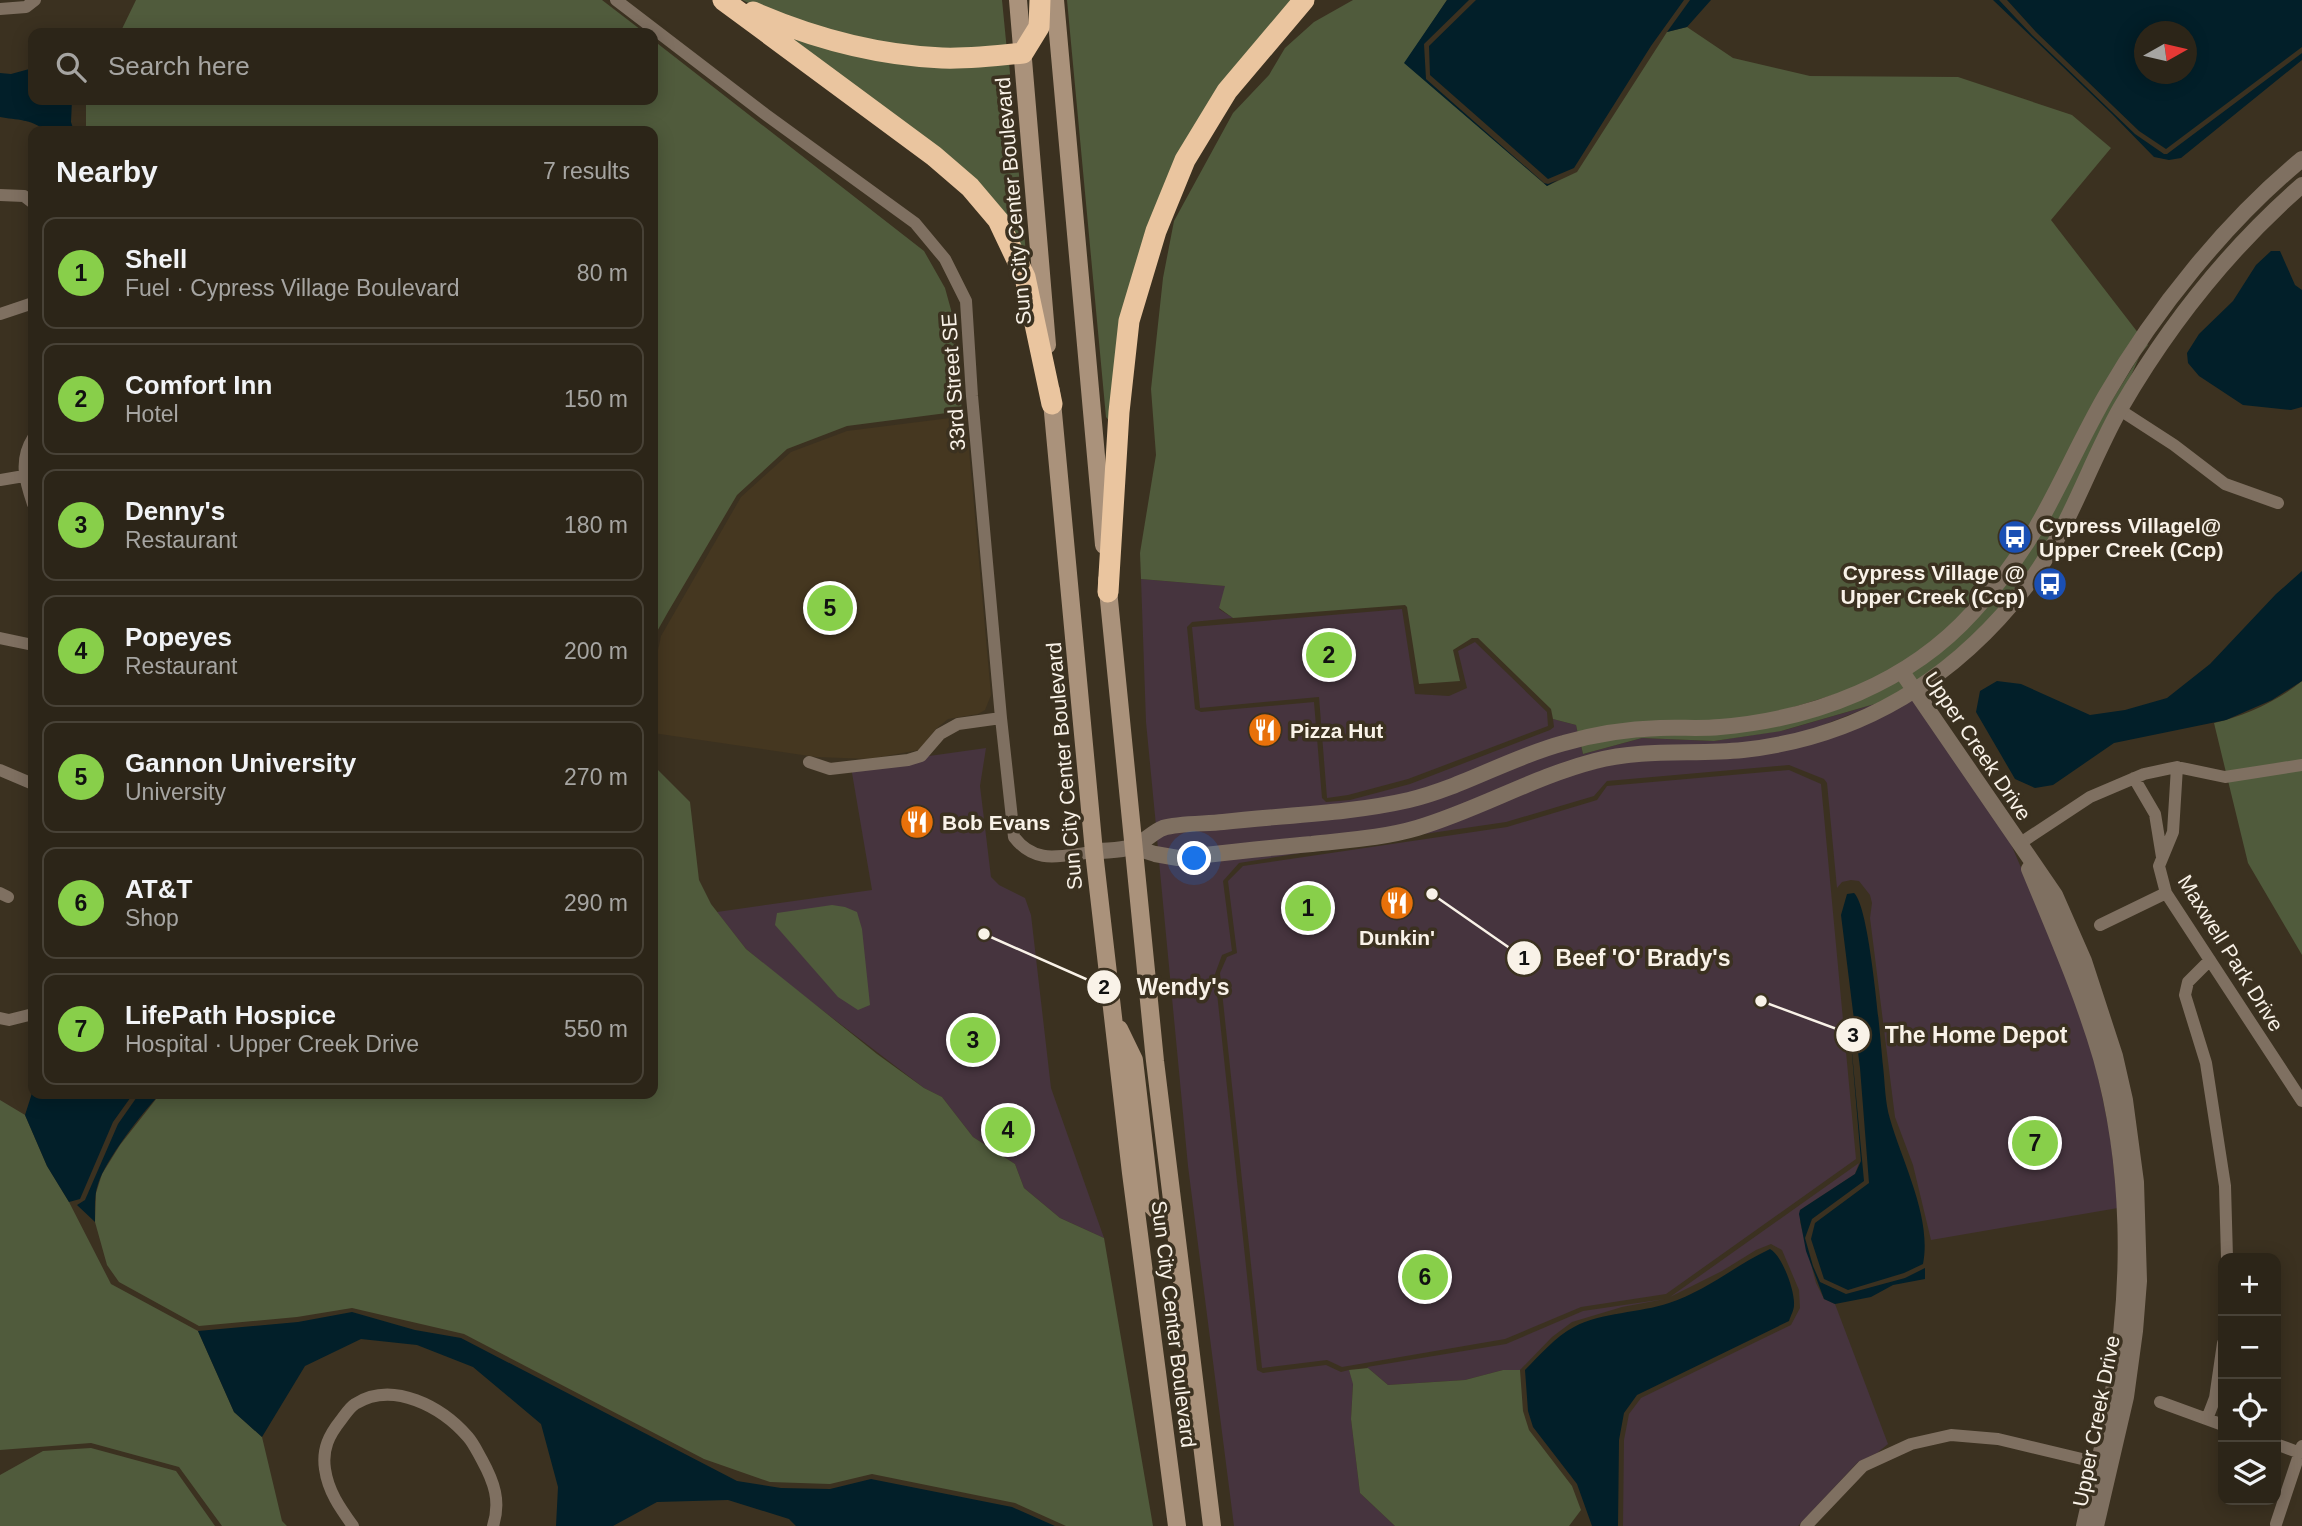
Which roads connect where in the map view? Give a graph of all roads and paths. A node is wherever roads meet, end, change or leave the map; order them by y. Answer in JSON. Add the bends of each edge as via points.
{"nodes":[{"id":1,"x":35,"y":0,"type":"edge"},
{"id":2,"x":616,"y":0,"type":"edge"},
{"id":3,"x":724,"y":0,"type":"edge"},
{"id":4,"x":1018,"y":0,"type":"edge"},
{"id":5,"x":1040,"y":0,"type":"edge"},
{"id":6,"x":1055,"y":0,"type":"edge"},
{"id":7,"x":1304,"y":0,"type":"edge"},
{"id":8,"x":0,"y":9,"type":"edge"},
{"id":9,"x":653,"y":28,"type":"edge"},
{"id":10,"x":658,"y":32,"type":"edge"},
{"id":11,"x":1023,"y":53,"type":"junction"},
{"id":12,"x":2302,"y":159,"type":"edge"},
{"id":13,"x":2302,"y":185,"type":"edge"},
{"id":14,"x":0,"y":195,"type":"edge"},
{"id":15,"x":28,"y":200,"type":"edge"},
{"id":16,"x":28,"y":305,"type":"edge"},
{"id":17,"x":0,"y":314,"type":"edge"},
{"id":18,"x":1052,"y":404,"type":"junction"},
{"id":19,"x":2120,"y":410,"type":"junction"},
{"id":20,"x":28,"y":446,"type":"edge"},
{"id":21,"x":24,"y":476,"type":"junction"},
{"id":22,"x":0,"y":480,"type":"edge"},
{"id":23,"x":28,"y":488,"type":"edge"},
{"id":24,"x":2278,"y":503,"type":"dead end"},
{"id":25,"x":1108,"y":592,"type":"junction"},
{"id":26,"x":0,"y":638,"type":"edge"},
{"id":27,"x":28,"y":644,"type":"edge"},
{"id":28,"x":1902,"y":672,"type":"junction"},
{"id":29,"x":1915,"y":692,"type":"junction"},
{"id":30,"x":1001,"y":718,"type":"junction"},
{"id":31,"x":809,"y":762,"type":"dead end"},
{"id":32,"x":2302,"y":765,"type":"edge"},
{"id":33,"x":2177,"y":767,"type":"junction"},
{"id":34,"x":0,"y":770,"type":"edge"},
{"id":35,"x":2134,"y":779,"type":"junction"},
{"id":36,"x":28,"y":782,"type":"edge"},
{"id":37,"x":2019,"y":844,"type":"junction"},
{"id":38,"x":1133,"y":847,"type":"junction"},
{"id":39,"x":1094,"y":852,"type":"junction"},
{"id":40,"x":2162,"y":858,"type":"junction"},
{"id":41,"x":2166,"y":893,"type":"junction"},
{"id":42,"x":2100,"y":925,"type":"dead end"},
{"id":43,"x":2210,"y":960,"type":"junction"},
{"id":44,"x":28,"y":1015,"type":"edge"},
{"id":45,"x":1113,"y":1017,"type":"junction"},
{"id":46,"x":0,"y":1018,"type":"edge"},
{"id":47,"x":2302,"y":1101,"type":"edge"},
{"id":48,"x":1174,"y":1223,"type":"junction"},
{"id":49,"x":2227,"y":1253,"type":"edge"},
{"id":50,"x":2218,"y":1377,"type":"edge"},
{"id":51,"x":2160,"y":1402,"type":"dead end"},
{"id":52,"x":2207,"y":1419,"type":"junction"},
{"id":53,"x":2218,"y":1423,"type":"edge"},
{"id":54,"x":2281,"y":1445,"type":"edge"},
{"id":55,"x":2301,"y":1450,"type":"edge"},
{"id":56,"x":2104,"y":1464,"type":"junction"},
{"id":57,"x":2276,"y":1524,"type":"dead end"},
{"id":58,"x":353,"y":1526,"type":"edge"},
{"id":59,"x":493,"y":1526,"type":"edge"},
{"id":60,"x":1177,"y":1526,"type":"edge"},
{"id":61,"x":1212,"y":1526,"type":"edge"},
{"id":62,"x":1806,"y":1526,"type":"edge"},
{"id":63,"x":2084,"y":1526,"type":"edge"},
{"id":64,"x":2096,"y":1526,"type":"edge"}],
"edges":[{"from":1,"to":8,"type":"street","via":[[26,7]]},
{"from":2,"to":9,"type":"street","name":"33rd Street SE"},
{"from":3,"to":11,"type":"highway","via":[[850,46],[943,58]]},
{"from":3,"to":18,"type":"highway","via":[[934,156],[970,187],[998,220],[1025,277]]},
{"from":4,"to":11,"type":"main road","name":"Sun City Center Boulevard"},
{"from":5,"to":11,"type":"highway","via":[[1039,27]]},
{"from":6,"to":25,"type":"main road","name":"Sun City Center Boulevard"},
{"from":7,"to":25,"type":"highway","via":[[1227,91],[1185,160],[1156,231],[1129,321]]},
{"from":10,"to":30,"type":"street","name":"33rd Street SE","via":[[915,223],[946,259],[966,301]]},
{"from":11,"to":18,"type":"main road","name":"Sun City Center Boulevard"},
{"from":12,"to":28,"type":"street","via":[[2218,242],[2155,320],[2106,394],[2010,568],[1943,642]]},
{"from":13,"to":19,"type":"street","via":[[2208,281]]},
{"from":14,"to":15,"type":"street"},
{"from":16,"to":17,"type":"street"},
{"from":18,"to":39,"type":"main road","name":"Sun City Center Boulevard"},
{"from":19,"to":24,"type":"street","via":[[2225,484]]},
{"from":19,"to":29,"type":"street","via":[[2031,581],[1968,651]]},
{"from":20,"to":21,"type":"street"},
{"from":21,"to":22,"type":"street"},
{"from":21,"to":23,"type":"street"},
{"from":25,"to":38,"type":"main road","name":"Sun City Center Boulevard"},
{"from":26,"to":27,"type":"street"},
{"from":28,"to":29,"type":"street","name":"Upper Creek Drive"},
{"from":28,"to":38,"type":"street","via":[[1805,713],[1717,727],[1612,732],[1561,743],[1410,800],[1162,828]]},
{"from":29,"to":37,"type":"street","name":"Upper Creek Drive"},
{"from":29,"to":38,"type":"street","via":[[1839,729],[1801,740],[1743,750],[1633,754],[1597,760],[1461,813],[1368,838],[1178,858]]},
{"from":30,"to":31,"type":"street","via":[[958,724],[940,734],[921,756],[908,761],[830,769]]},
{"from":30,"to":39,"type":"street","name":"33rd Street SE","via":[[1014,837],[1038,857]]},
{"from":32,"to":33,"type":"street","via":[[2225,777]]},
{"from":33,"to":35,"type":"street"},
{"from":33,"to":40,"type":"street","name":"Maxwell Park Drive","via":[[2173,832]]},
{"from":34,"to":36,"type":"street"},
{"from":35,"to":37,"type":"street","via":[[2090,797]]},
{"from":35,"to":40,"type":"street","name":"Maxwell Park Drive","via":[[2155,814]]},
{"from":37,"to":56,"type":"street","name":"Upper Creek Drive","via":[[2055,895],[2084,961],[2115,1056],[2130,1131],[2139,1281],[2126,1397]]},
{"from":38,"to":39,"type":"street"},
{"from":38,"to":48,"type":"main road","name":"Sun City Center Boulevard"},
{"from":39,"to":45,"type":"main road","name":"Sun City Center Boulevard"},
{"from":40,"to":41,"type":"street","name":"Maxwell Park Drive","via":[[2159,866]]},
{"from":41,"to":42,"type":"street"},
{"from":41,"to":43,"type":"street","name":"Maxwell Park Drive"},
{"from":43,"to":47,"type":"street","name":"Maxwell Park Drive"},
{"from":43,"to":49,"type":"street","via":[[2188,982],[2185,995],[2206,1063],[2225,1186]]},
{"from":44,"to":46,"type":"street"},
{"from":45,"to":48,"type":"main road","via":[[1134,1060],[1151,1205]]},
{"from":45,"to":60,"type":"main road","name":"Sun City Center Boulevard"},
{"from":48,"to":61,"type":"main road","name":"Sun City Center Boulevard"},
{"from":50,"to":52,"type":"street"},
{"from":51,"to":52,"type":"street"},
{"from":52,"to":53,"type":"street"},
{"from":54,"to":55,"type":"street"},
{"from":55,"to":57,"type":"street"},
{"from":56,"to":62,"type":"street","via":[[1998,1439],[1951,1435],[1911,1444],[1863,1466]]},
{"from":56,"to":63,"type":"street","name":"Upper Creek Drive"},
{"from":56,"to":64,"type":"street","name":"Upper Creek Drive"},
{"from":58,"to":59,"type":"street","via":[[332,1493],[325,1447],[352,1405],[387,1394],[410,1397],[428,1406],[469,1438],[492,1477],[498,1501]]}]}
